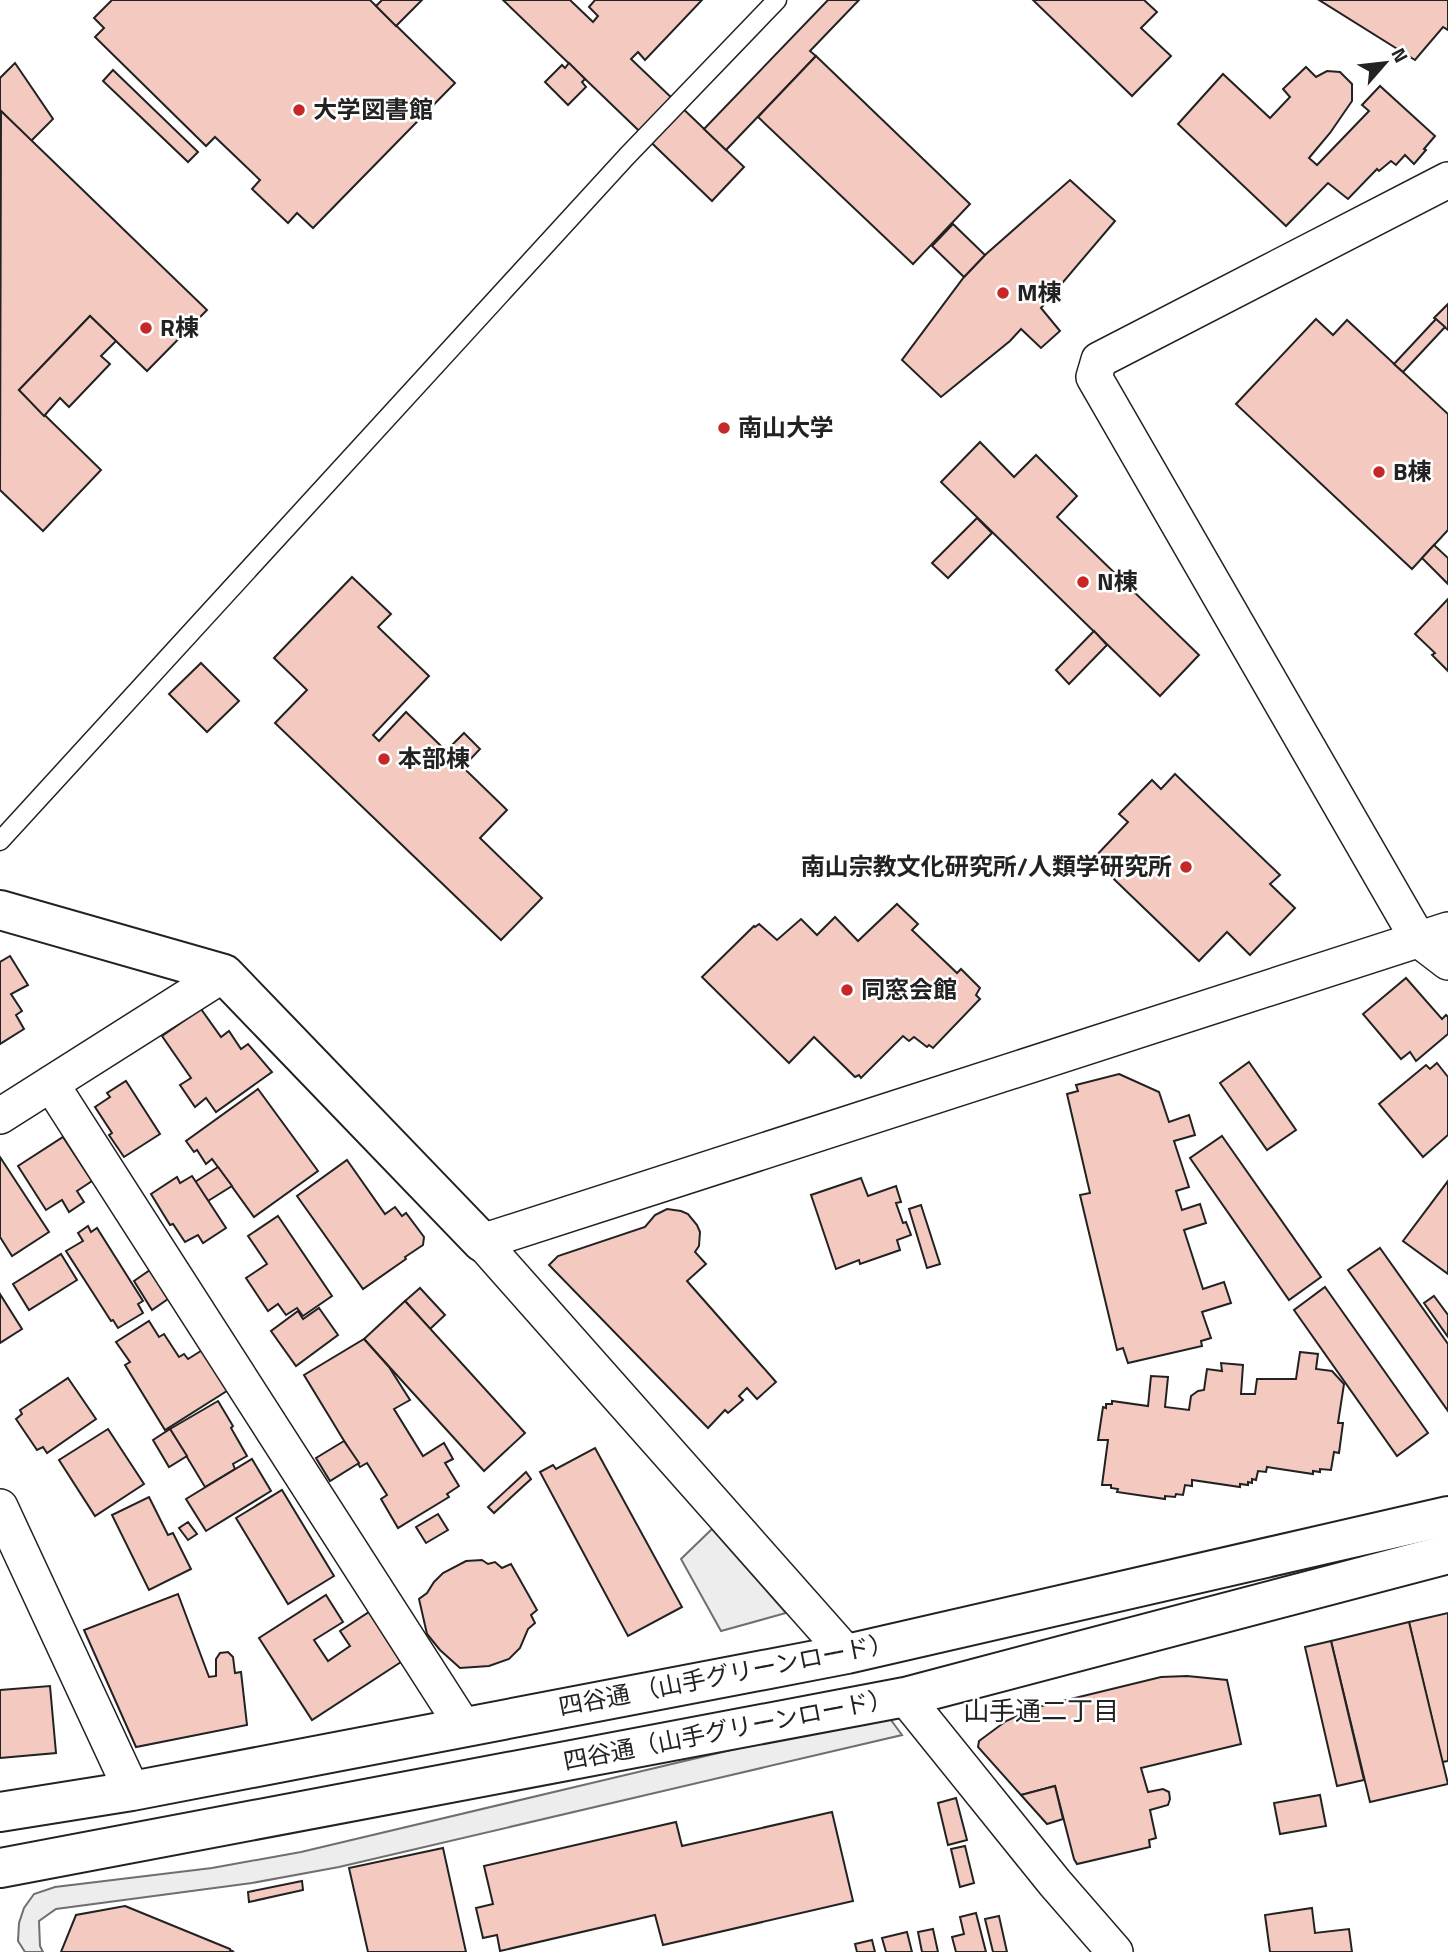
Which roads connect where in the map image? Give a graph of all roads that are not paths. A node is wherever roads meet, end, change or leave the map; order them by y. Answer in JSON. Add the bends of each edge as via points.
{"nodes":[{"id":1,"x":777,"y":0,"type":"edge"},
{"id":2,"x":1448,"y":180,"type":"edge"},
{"id":3,"x":0,"y":841,"type":"edge"},
{"id":4,"x":0,"y":911,"type":"edge"},
{"id":5,"x":1433,"y":934,"type":"edge"},
{"id":6,"x":1448,"y":962,"type":"edge"},
{"id":7,"x":223,"y":974,"type":"junction"},
{"id":8,"x":51,"y":1084,"type":"junction"},
{"id":9,"x":0,"y":1116,"type":"edge"},
{"id":10,"x":482,"y":1242,"type":"junction"},
{"id":11,"x":0,"y":1507,"type":"edge"},
{"id":12,"x":1448,"y":1516,"type":"edge"},
{"id":13,"x":1448,"y":1554,"type":"edge"},
{"id":14,"x":847,"y":1654,"type":"junction"},
{"id":15,"x":905,"y":1697,"type":"junction"},
{"id":16,"x":463,"y":1726,"type":"junction"},
{"id":17,"x":132,"y":1791,"type":"junction"},
{"id":18,"x":0,"y":1812,"type":"edge"},
{"id":19,"x":0,"y":1868,"type":"edge"},
{"id":20,"x":1115,"y":1952,"type":"edge"}],
"edges":[{"from":1,"to":3,"type":"lane","via":[[626,156]]},
{"from":2,"to":5,"type":"street","via":[[1099,360],[1094,377]]},
{"from":4,"to":7,"type":"street"},
{"from":5,"to":6,"type":"street"},
{"from":5,"to":10,"type":"street"},
{"from":7,"to":8,"type":"street"},
{"from":7,"to":10,"type":"street"},
{"from":8,"to":9,"type":"street"},
{"from":8,"to":16,"type":"street"},
{"from":10,"to":14,"type":"street"},
{"from":11,"to":17,"type":"street"},
{"from":12,"to":14,"type":"street","name":"四谷通 （山手グリーンロード）"},
{"from":13,"to":15,"type":"street","name":"四谷通（山手グリーンロード）"},
{"from":14,"to":16,"type":"street","name":"四谷通 （山手グリーンロード）"},
{"from":15,"to":19,"type":"street","name":"四谷通（山手グリーンロード）"},
{"from":15,"to":20,"type":"street"},
{"from":16,"to":17,"type":"street","name":"四谷通 （山手グリーンロード）"},
{"from":17,"to":18,"type":"street","name":"四谷通 （山手グリーンロード）"}]}
